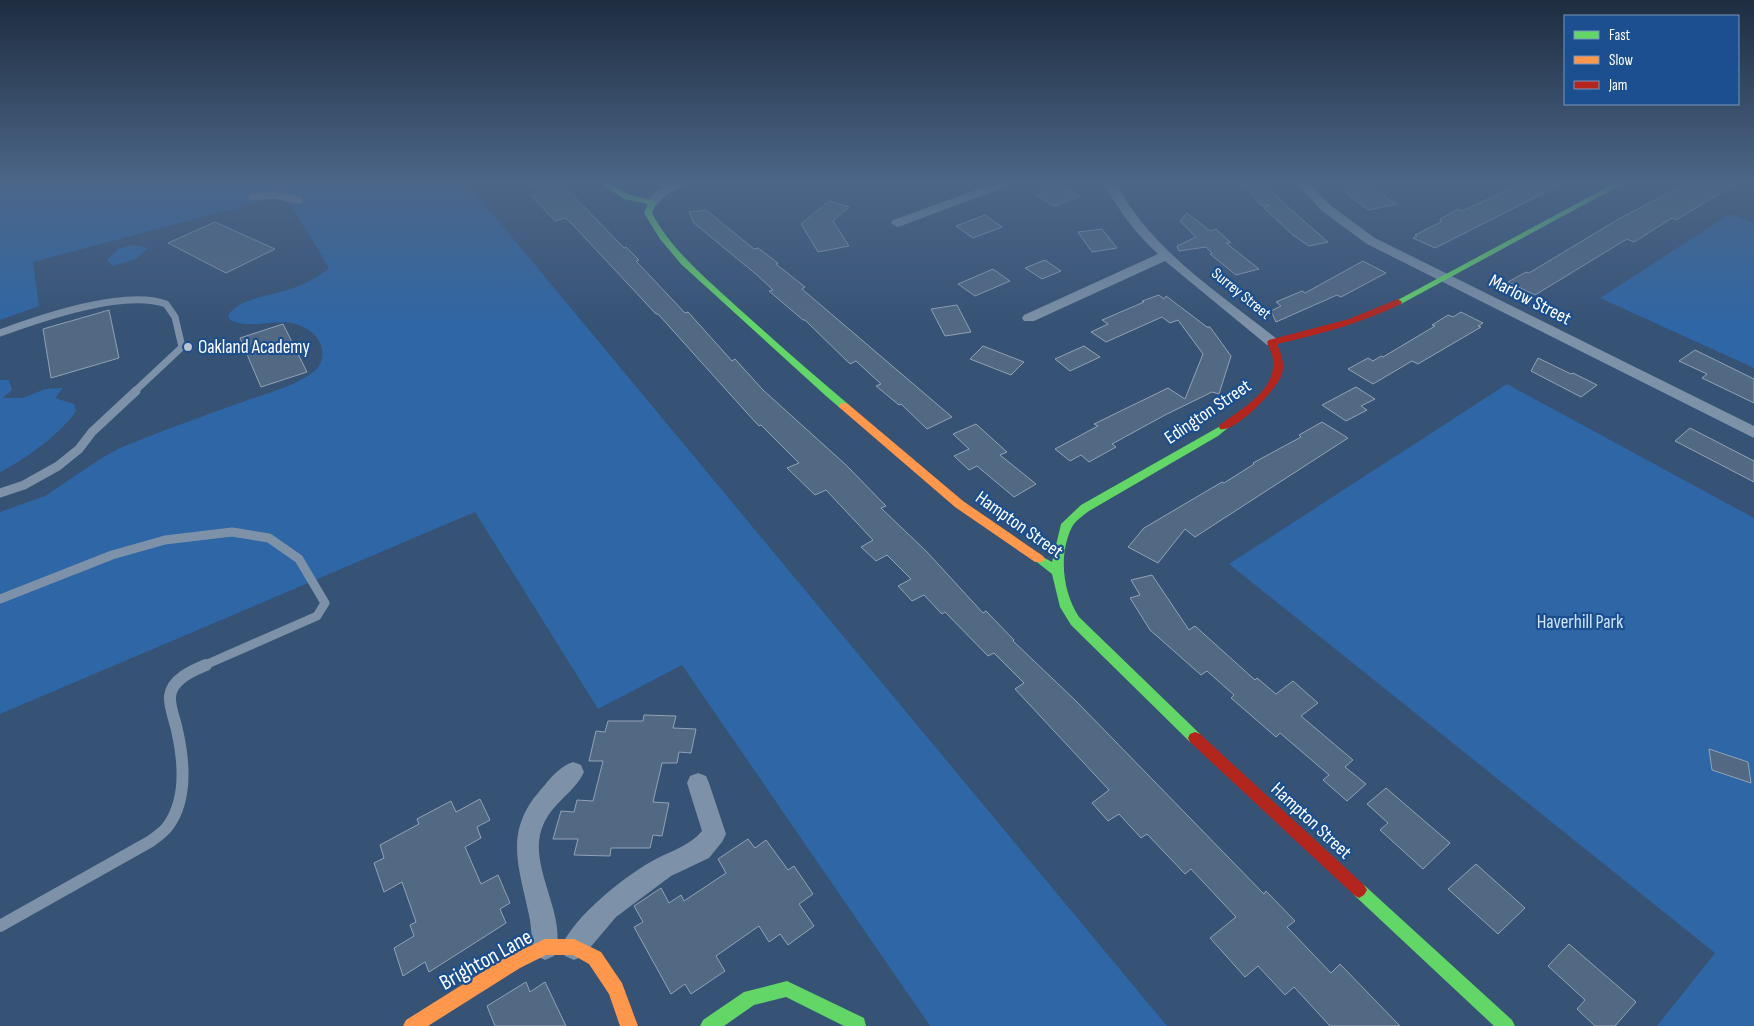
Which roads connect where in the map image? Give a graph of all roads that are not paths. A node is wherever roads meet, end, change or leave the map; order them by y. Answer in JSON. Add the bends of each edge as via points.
{"nodes":[{"id":1,"x":659,"y":231,"type":"edge"},
{"id":2,"x":1144,"y":231,"type":"edge"},
{"id":3,"x":1357,"y":231,"type":"edge"},
{"id":4,"x":1531,"y":231,"type":"edge"},
{"id":5,"x":1166,"y":255,"type":"junction"},
{"id":6,"x":1444,"y":278,"type":"junction"},
{"id":7,"x":1029,"y":318,"type":"dead end"},
{"id":8,"x":0,"y":333,"type":"edge"},
{"id":9,"x":1272,"y":342,"type":"junction"},
{"id":10,"x":1754,"y":433,"type":"edge"},
{"id":11,"x":0,"y":494,"type":"edge"},
{"id":12,"x":1057,"y":572,"type":"junction"},
{"id":13,"x":0,"y":599,"type":"edge"},
{"id":14,"x":573,"y":772,"type":"dead end"},
{"id":15,"x":698,"y":783,"type":"dead end"},
{"id":16,"x":0,"y":926,"type":"edge"},
{"id":17,"x":545,"y":947,"type":"junction"},
{"id":18,"x":574,"y":947,"type":"junction"},
{"id":19,"x":858,"y":1024,"type":"dead end"},
{"id":20,"x":412,"y":1026,"type":"edge"},
{"id":21,"x":629,"y":1026,"type":"edge"},
{"id":22,"x":709,"y":1026,"type":"edge"},
{"id":23,"x":1506,"y":1026,"type":"edge"}],
"edges":[{"from":1,"to":12,"type":"street","name":"Hampton Street","via":[[690,268],[802,371],[959,504]]},
{"from":2,"to":5,"type":"street","name":"Surrey Street"},
{"from":3,"to":6,"type":"street","name":"Marlow Street"},
{"from":4,"to":6,"type":"street"},
{"from":5,"to":7,"type":"street"},
{"from":5,"to":9,"type":"street","name":"Surrey Street"},
{"from":6,"to":9,"type":"street","via":[[1373,315]]},
{"from":6,"to":10,"type":"street","name":"Marlow Street"},
{"from":8,"to":11,"type":"lane","via":[[66,310],[113,302],[153,301],[167,304],[173,312],[182,347],[58,466]]},
{"from":9,"to":12,"type":"street","name":"Edington Street","via":[[1278,361],[1277,374],[1269,391],[1214,434],[1085,508],[1067,524]]},
{"from":12,"to":23,"type":"street","name":"Hampton Street","via":[[1066,607],[1075,621],[1184,727]]},
{"from":13,"to":16,"type":"lane","via":[[112,555],[165,540],[232,532],[269,538],[299,559],[325,603],[317,616],[190,672],[175,684],[170,697],[182,751],[183,782],[177,809],[168,827],[151,842]]},
{"from":14,"to":17,"type":"street","via":[[545,800],[531,825],[526,850]]},
{"from":15,"to":18,"type":"street","via":[[714,834],[701,850],[663,868],[607,908]]},
{"from":17,"to":18,"type":"street","name":"Brighton Lane"},
{"from":17,"to":20,"type":"street","name":"Brighton Lane","via":[[514,962]]},
{"from":18,"to":21,"type":"street","name":"Brighton Lane","via":[[595,958],[616,989]]},
{"from":19,"to":22,"type":"street","via":[[787,989],[750,998]]}]}
